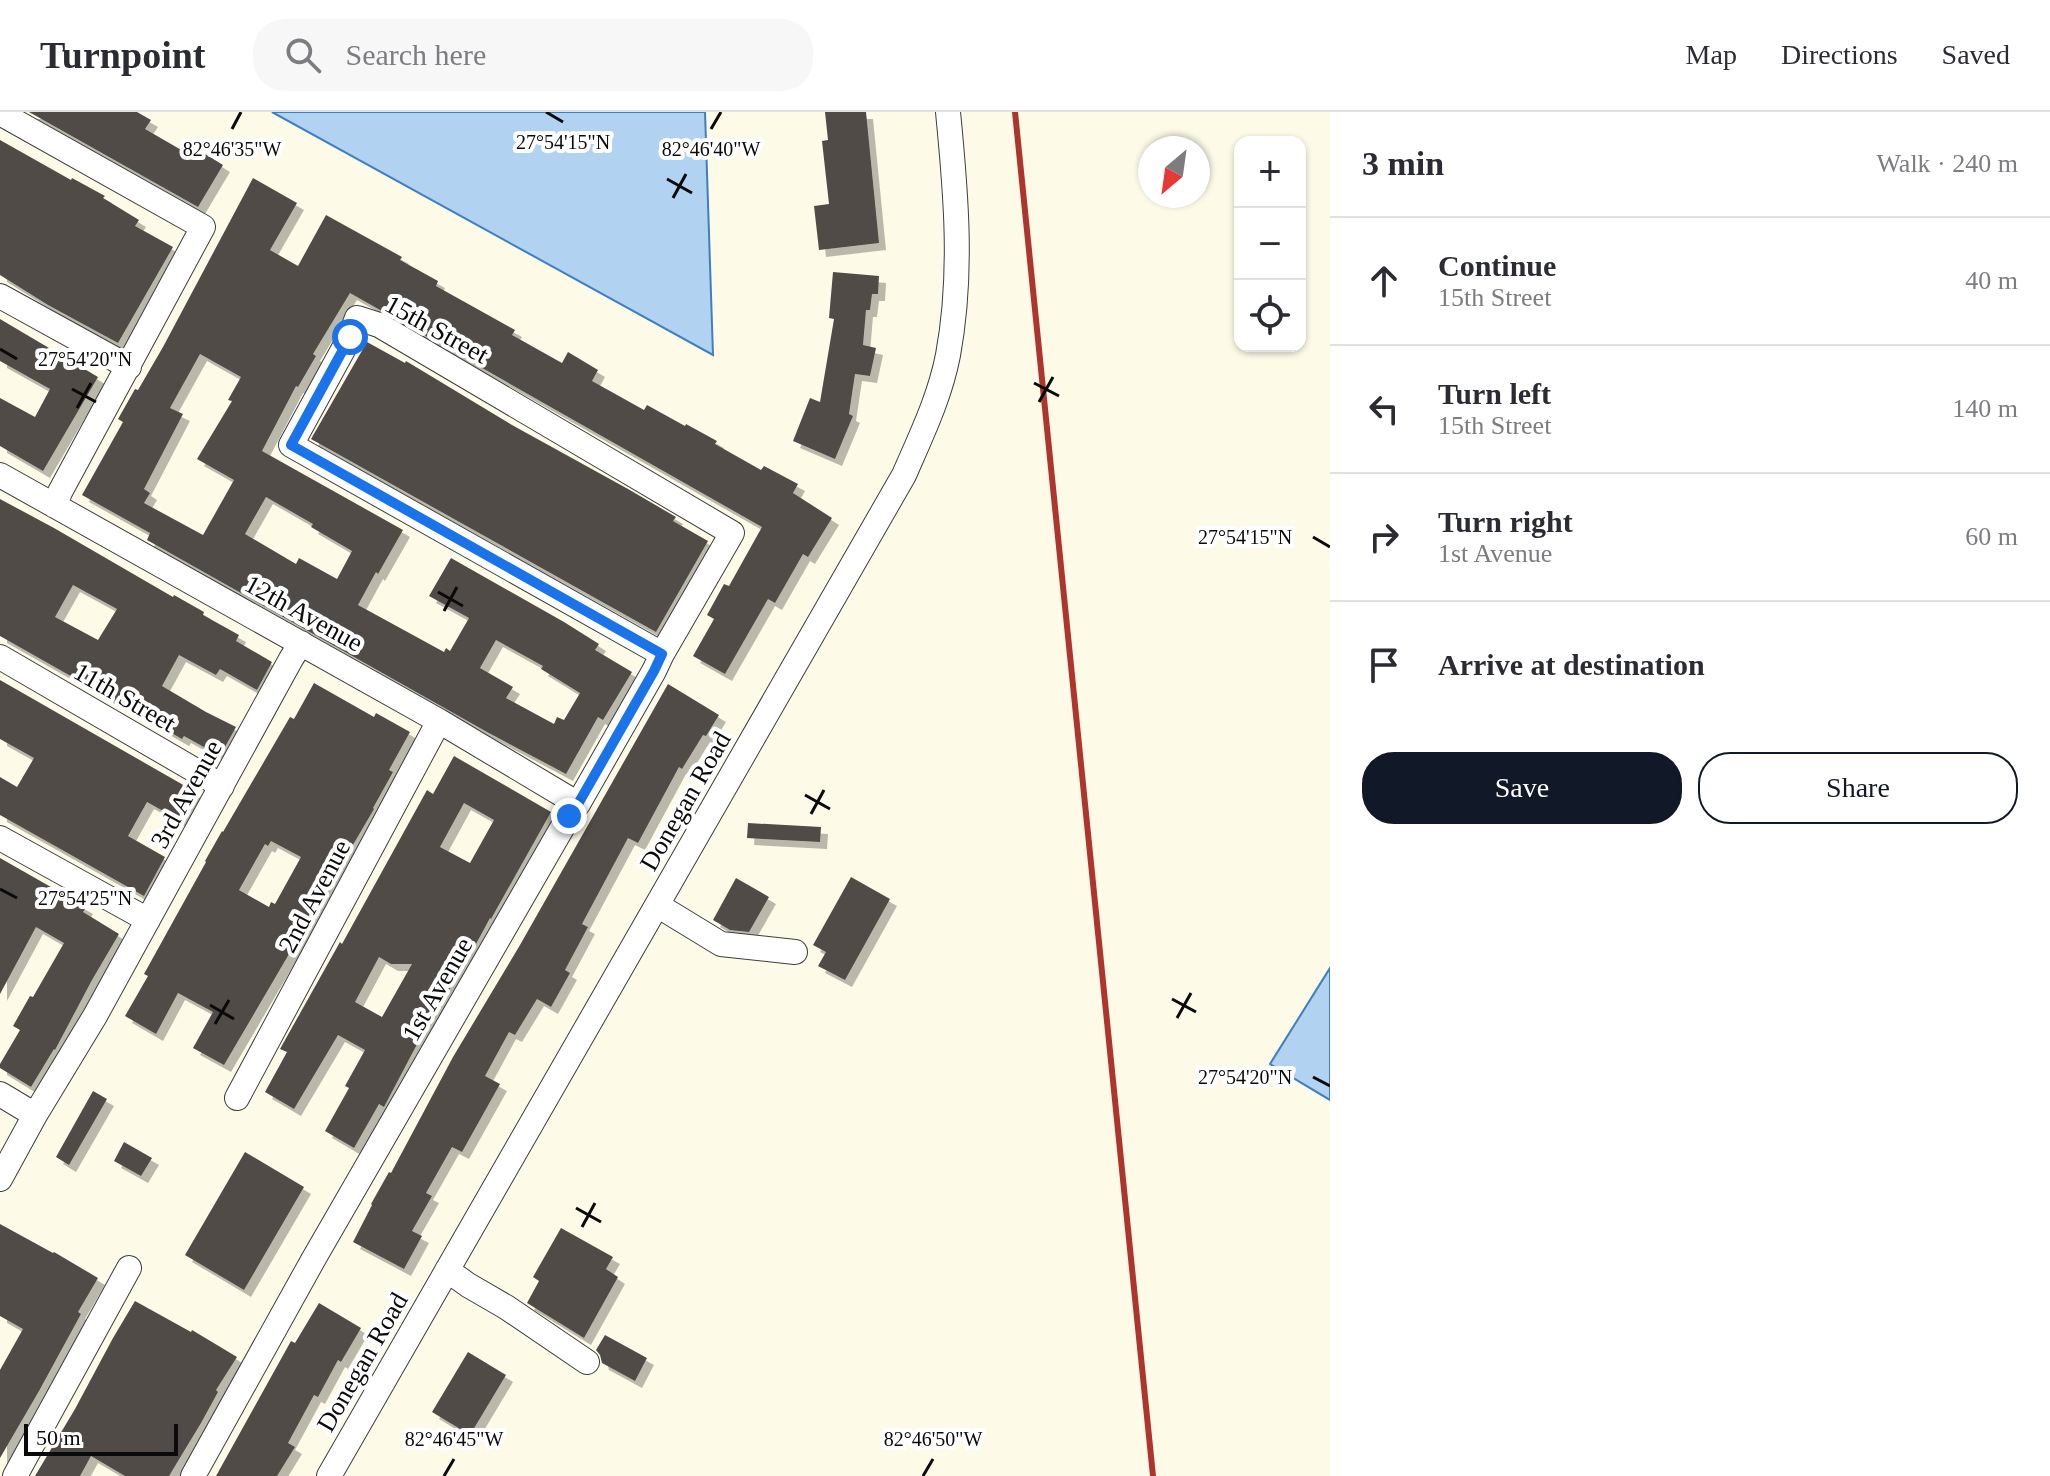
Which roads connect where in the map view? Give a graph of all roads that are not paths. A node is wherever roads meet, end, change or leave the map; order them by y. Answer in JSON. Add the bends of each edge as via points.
{"nodes":[{"id":1,"x":948,"y":112,"type":"edge"},
{"id":2,"x":0,"y":113,"type":"edge"},
{"id":3,"x":0,"y":296,"type":"edge"},
{"id":4,"x":129,"y":367,"type":"junction"},
{"id":5,"x":0,"y":475,"type":"edge"},
{"id":6,"x":55,"y":506,"type":"junction"},
{"id":7,"x":732,"y":533,"type":"joint"},
{"id":8,"x":301,"y":643,"type":"junction"},
{"id":9,"x":662,"y":654,"type":"junction"},
{"id":10,"x":0,"y":657,"type":"edge"},
{"id":11,"x":439,"y":721,"type":"junction"},
{"id":12,"x":222,"y":786,"type":"junction"},
{"id":13,"x":578,"y":804,"type":"junction"},
{"id":14,"x":0,"y":838,"type":"edge"},
{"id":15,"x":657,"y":905,"type":"junction"},
{"id":16,"x":148,"y":920,"type":"junction"},
{"id":17,"x":795,"y":952,"type":"dead end"},
{"id":18,"x":0,"y":1094,"type":"edge"},
{"id":19,"x":237,"y":1098,"type":"dead end"},
{"id":20,"x":35,"y":1115,"type":"junction"},
{"id":21,"x":0,"y":1179,"type":"edge"},
{"id":22,"x":129,"y":1268,"type":"dead end"},
{"id":23,"x":447,"y":1270,"type":"junction"},
{"id":24,"x":587,"y":1362,"type":"dead end"},
{"id":25,"x":15,"y":1476,"type":"edge"},
{"id":26,"x":193,"y":1476,"type":"edge"},
{"id":27,"x":329,"y":1476,"type":"edge"}],
"edges":[{"from":1,"to":15,"type":"street","name":"Donegan Road","via":[[958,235],[956,300],[948,357],[931,411],[885,510]]},
{"from":2,"to":4,"type":"street","via":[[203,227]]},
{"from":3,"to":4,"type":"street"},
{"from":4,"to":6,"type":"street"},
{"from":5,"to":6,"type":"street","name":"12th Avenue"},
{"from":6,"to":8,"type":"street","name":"12th Avenue"},
{"from":7,"to":9,"type":"street","name":"1st Avenue"},
{"from":7,"to":9,"type":"street","name":"15th Street","via":[[379,325],[357,318],[291,445]]},
{"from":8,"to":11,"type":"street","name":"12th Avenue"},
{"from":8,"to":12,"type":"street","name":"3rd Avenue"},
{"from":9,"to":13,"type":"street","name":"1st Avenue"},
{"from":10,"to":12,"type":"street","name":"11th Street"},
{"from":11,"to":13,"type":"street","name":"12th Avenue"},
{"from":11,"to":19,"type":"street","name":"2nd Avenue"},
{"from":12,"to":16,"type":"street","name":"3rd Avenue"},
{"from":13,"to":26,"type":"street","name":"1st Avenue"},
{"from":14,"to":16,"type":"street"},
{"from":15,"to":17,"type":"street","via":[[721,944]]},
{"from":15,"to":23,"type":"street","name":"Donegan Road"},
{"from":16,"to":20,"type":"street","name":"3rd Avenue"},
{"from":18,"to":20,"type":"street"},
{"from":20,"to":21,"type":"street","name":"3rd Avenue"},
{"from":22,"to":25,"type":"street"},
{"from":23,"to":24,"type":"street"},
{"from":23,"to":27,"type":"street","name":"Donegan Road"}]}
